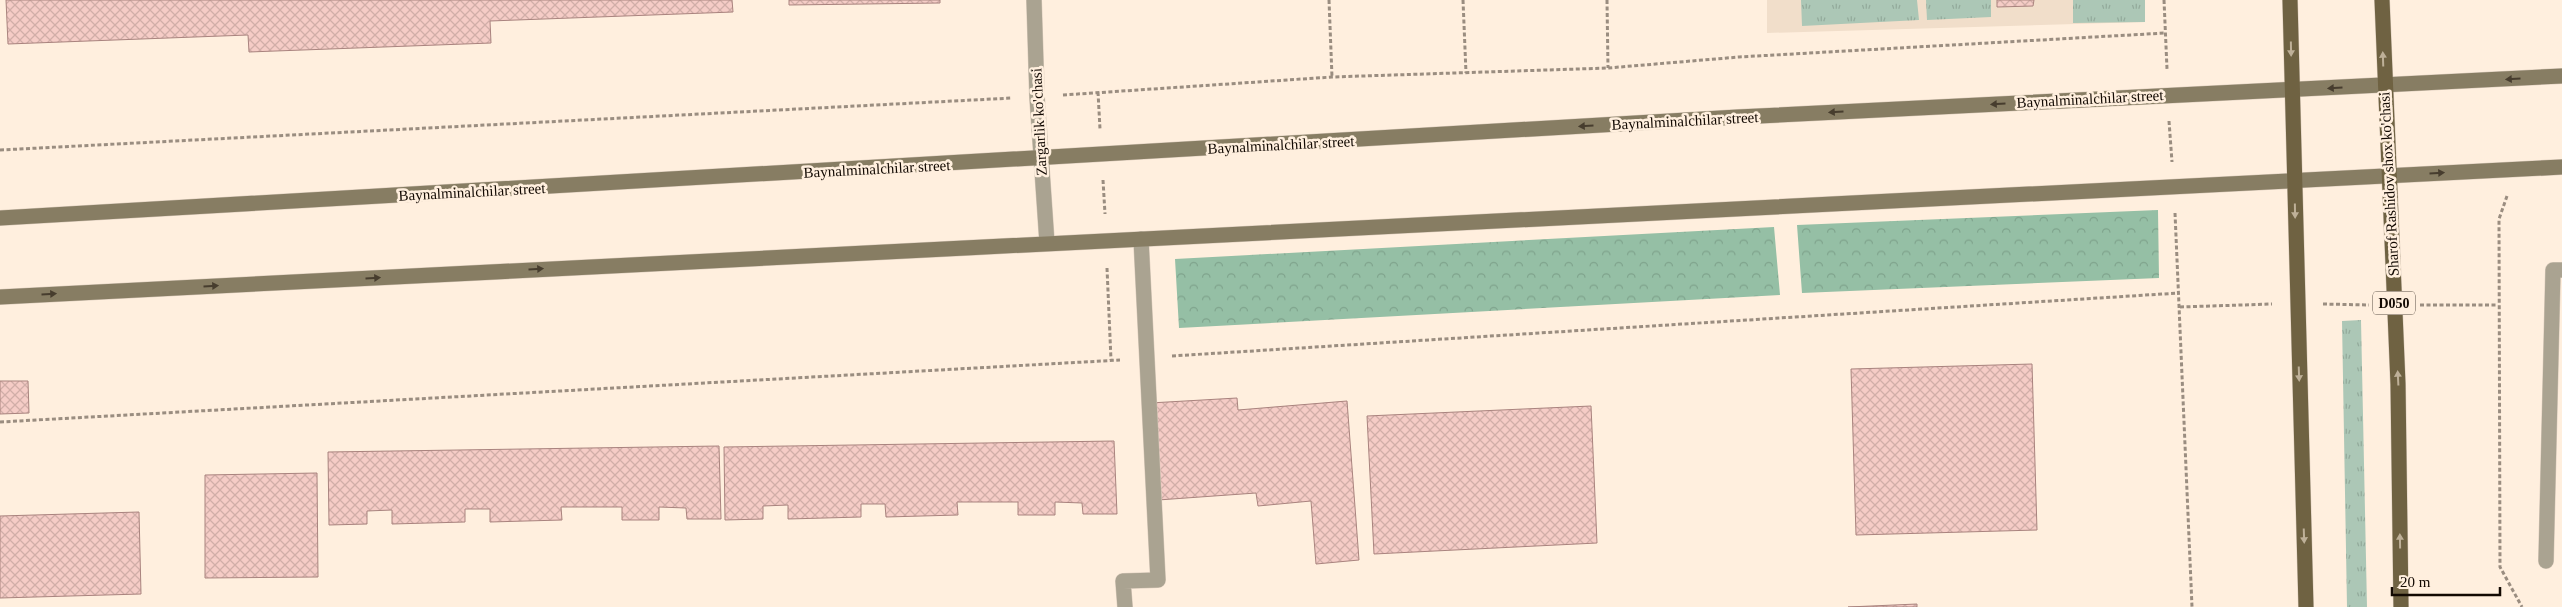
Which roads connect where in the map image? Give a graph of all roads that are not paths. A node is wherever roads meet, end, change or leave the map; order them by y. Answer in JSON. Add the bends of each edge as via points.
{"nodes":[{"id":1,"x":1034,"y":0,"type":"edge"},
{"id":2,"x":2290,"y":0,"type":"edge"},
{"id":3,"x":2382,"y":0,"type":"edge"},
{"id":4,"x":2562,"y":76,"type":"edge"},
{"id":5,"x":2384,"y":85,"type":"junction"},
{"id":6,"x":2292,"y":90,"type":"junction"},
{"id":7,"x":1040,"y":159,"type":"junction"},
{"id":8,"x":2562,"y":167,"type":"edge"},
{"id":9,"x":2389,"y":176,"type":"junction"},
{"id":10,"x":2294,"y":181,"type":"junction"},
{"id":11,"x":0,"y":218,"type":"edge"},
{"id":12,"x":1141,"y":239,"type":"junction"},
{"id":13,"x":1047,"y":243,"type":"junction"},
{"id":14,"x":2562,"y":270,"type":"edge"},
{"id":15,"x":0,"y":296,"type":"edge"},
{"id":16,"x":2546,"y":561,"type":"dead end"},
{"id":17,"x":1125,"y":607,"type":"edge"},
{"id":18,"x":2306,"y":607,"type":"edge"},
{"id":19,"x":2401,"y":607,"type":"edge"}],
"edges":[{"from":1,"to":7,"type":"street","name":"Zargarlik ko'chasi"},
{"from":2,"to":6,"type":"main road","one_way":true},
{"from":5,"to":3,"type":"main road","name":"Sharof Rashidov shox ko'chasi","number":"D050","one_way":true},
{"from":4,"to":5,"type":"main road","name":"Baynalminalchilar street","one_way":true},
{"from":5,"to":6,"type":"main road","name":"Baynalminalchilar street","one_way":true},
{"from":5,"to":9,"type":"main road","name":"Sharof Rashidov shox ko'chasi","number":"D050"},
{"from":6,"to":7,"type":"main road","name":"Baynalminalchilar street","one_way":true,"via":[[1728,118]]},
{"from":6,"to":10,"type":"main road"},
{"from":7,"to":11,"type":"main road","name":"Baynalminalchilar street"},
{"from":7,"to":13,"type":"street","name":"Zargarlik ko'chasi"},
{"from":9,"to":8,"type":"main road","one_way":true},
{"from":9,"to":10,"type":"main road"},
{"from":19,"to":9,"type":"main road","name":"Sharof Rashidov shox ko'chasi","number":"D050","one_way":true,"via":[[2398,384]]},
{"from":10,"to":12,"type":"main road"},
{"from":10,"to":18,"type":"main road","one_way":true},
{"from":12,"to":13,"type":"main road"},
{"from":12,"to":17,"type":"street","via":[[1158,580],[1124,581]]},
{"from":15,"to":13,"type":"main road","one_way":true},
{"from":14,"to":16,"type":"street","via":[[2553,270]]}]}
